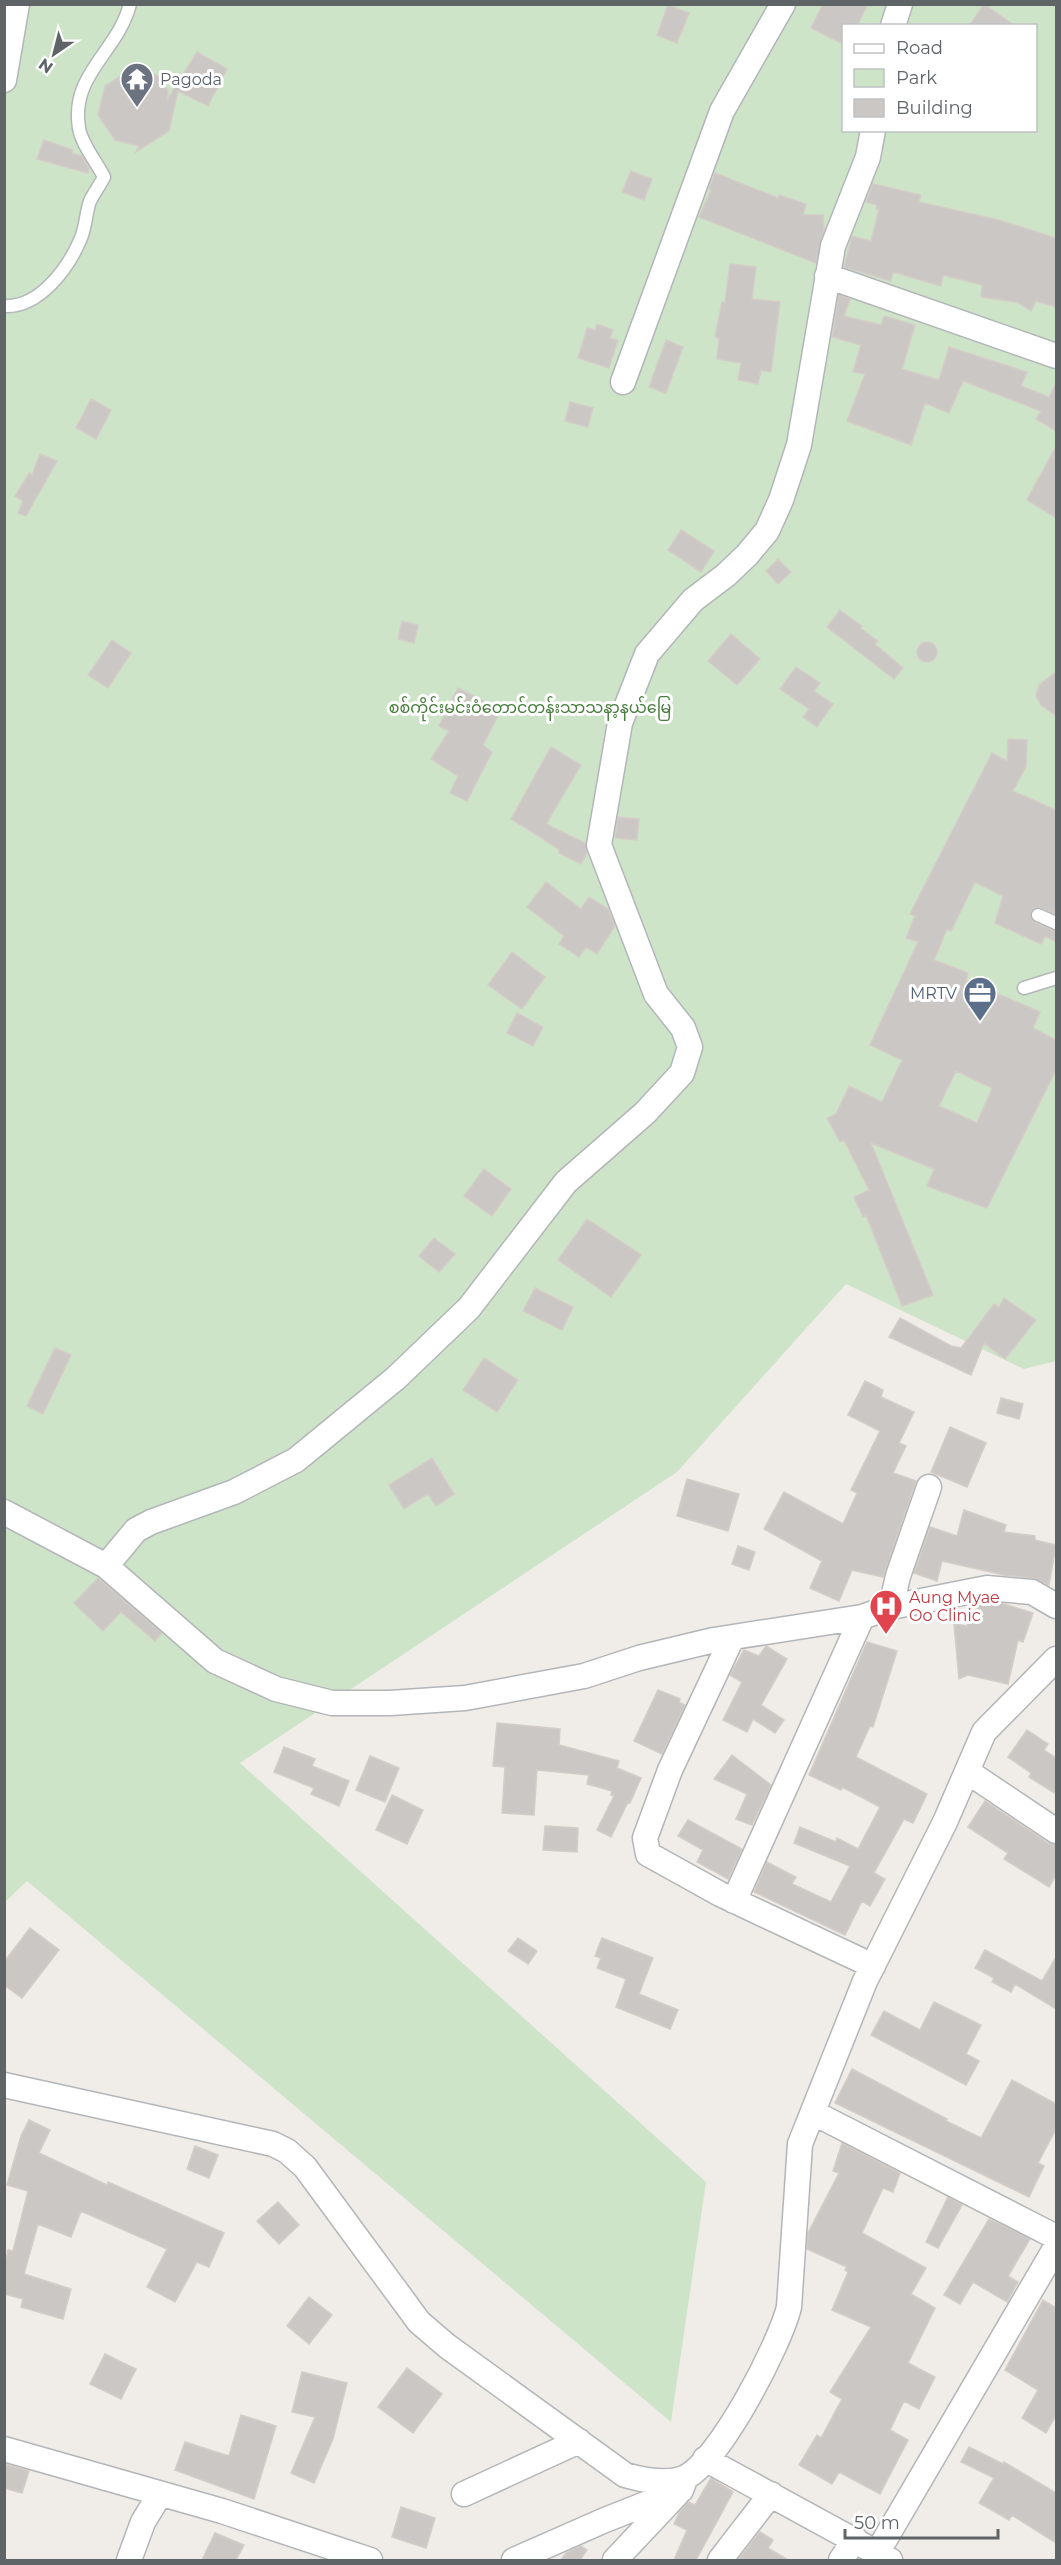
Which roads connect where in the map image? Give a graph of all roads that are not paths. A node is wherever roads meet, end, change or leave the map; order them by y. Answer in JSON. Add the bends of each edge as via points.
{"nodes":[{"id":1,"x":17,"y":4,"type":"edge"},
{"id":2,"x":130,"y":4,"type":"edge"},
{"id":3,"x":783,"y":4,"type":"edge"},
{"id":4,"x":900,"y":4,"type":"edge"},
{"id":5,"x":894,"y":24,"type":"edge"},
{"id":6,"x":4,"y":80,"type":"edge"},
{"id":7,"x":873,"y":132,"type":"edge"},
{"id":8,"x":828,"y":276,"type":"junction"},
{"id":9,"x":4,"y":306,"type":"edge"},
{"id":10,"x":1056,"y":356,"type":"edge"},
{"id":11,"x":623,"y":382,"type":"dead end"},
{"id":12,"x":1038,"y":915,"type":"dead end"},
{"id":13,"x":1056,"y":923,"type":"edge"},
{"id":14,"x":1056,"y":978,"type":"edge"},
{"id":15,"x":1024,"y":988,"type":"dead end"},
{"id":16,"x":929,"y":1487,"type":"dead end"},
{"id":17,"x":4,"y":1512,"type":"edge"},
{"id":18,"x":106,"y":1566,"type":"junction"},
{"id":19,"x":1056,"y":1606,"type":"edge"},
{"id":20,"x":891,"y":1608,"type":"junction"},
{"id":21,"x":862,"y":1617,"type":"junction"},
{"id":22,"x":732,"y":1638,"type":"junction"},
{"id":23,"x":1056,"y":1659,"type":"edge"},
{"id":24,"x":968,"y":1772,"type":"junction"},
{"id":25,"x":1056,"y":1831,"type":"edge"},
{"id":26,"x":734,"y":1900,"type":"junction"},
{"id":27,"x":873,"y":1966,"type":"junction"},
{"id":28,"x":4,"y":2085,"type":"edge"},
{"id":29,"x":814,"y":2113,"type":"junction"},
{"id":30,"x":1056,"y":2237,"type":"edge"},
{"id":31,"x":1056,"y":2247,"type":"edge"},
{"id":32,"x":579,"y":2441,"type":"junction"},
{"id":33,"x":4,"y":2450,"type":"edge"},
{"id":34,"x":705,"y":2459,"type":"junction"},
{"id":35,"x":683,"y":2484,"type":"junction"},
{"id":36,"x":160,"y":2494,"type":"junction"},
{"id":37,"x":464,"y":2494,"type":"dead end"},
{"id":38,"x":771,"y":2494,"type":"junction"},
{"id":39,"x":855,"y":2539,"type":"junction"},
{"id":40,"x":883,"y":2557,"type":"edge"},
{"id":41,"x":129,"y":2560,"type":"edge"},
{"id":42,"x":370,"y":2560,"type":"edge"},
{"id":43,"x":514,"y":2560,"type":"edge"},
{"id":44,"x":615,"y":2560,"type":"edge"},
{"id":45,"x":720,"y":2560,"type":"edge"},
{"id":46,"x":842,"y":2560,"type":"edge"}],
"edges":[{"from":1,"to":6,"type":"street"},
{"from":2,"to":9,"type":"lane","via":[[125,24],[110,49],[94,64],[79,92],[79,129],[104,177],[89,204],[81,238],[65,266],[37,295],[24,304]]},
{"from":3,"to":11,"type":"street","via":[[722,111]]},
{"from":4,"to":5,"type":"street"},
{"from":7,"to":8,"type":"street","via":[[868,157],[833,246]]},
{"from":8,"to":10,"type":"street"},
{"from":8,"to":18,"type":"street","via":[[799,445],[767,531],[726,575],[693,600],[647,654],[620,723],[599,845],[656,994],[683,1028],[690,1047],[682,1073],[645,1113],[566,1182],[469,1308],[396,1378],[296,1460],[234,1492],[136,1530]]},
{"from":12,"to":13,"type":"lane"},
{"from":14,"to":15,"type":"lane"},
{"from":16,"to":20,"type":"street"},
{"from":17,"to":18,"type":"street"},
{"from":18,"to":22,"type":"street","via":[[215,1661],[276,1689],[332,1703],[465,1698],[584,1676],[639,1658]]},
{"from":19,"to":20,"type":"street","via":[[1032,1592],[987,1588]]},
{"from":20,"to":21,"type":"street"},
{"from":21,"to":22,"type":"street"},
{"from":21,"to":26,"type":"street"},
{"from":22,"to":26,"type":"street","via":[[670,1770],[645,1838],[648,1854]]},
{"from":23,"to":24,"type":"street","via":[[984,1732]]},
{"from":24,"to":25,"type":"street"},
{"from":24,"to":27,"type":"street"},
{"from":26,"to":27,"type":"street"},
{"from":27,"to":29,"type":"street"},
{"from":28,"to":32,"type":"street","via":[[243,2136],[287,2151],[305,2167],[419,2322]]},
{"from":29,"to":30,"type":"street"},
{"from":29,"to":34,"type":"street","via":[[800,2144],[789,2307],[784,2328],[750,2395]]},
{"from":31,"to":40,"type":"street"},
{"from":32,"to":35,"type":"street","via":[[625,2475]]},
{"from":32,"to":37,"type":"street"},
{"from":33,"to":36,"type":"street"},
{"from":34,"to":35,"type":"street"},
{"from":34,"to":38,"type":"street"},
{"from":35,"to":43,"type":"street"},
{"from":35,"to":44,"type":"street"},
{"from":36,"to":41,"type":"street","via":[[143,2522]]},
{"from":36,"to":42,"type":"street"},
{"from":38,"to":39,"type":"street"},
{"from":38,"to":45,"type":"street"},
{"from":39,"to":40,"type":"street"},
{"from":39,"to":46,"type":"street"}]}
